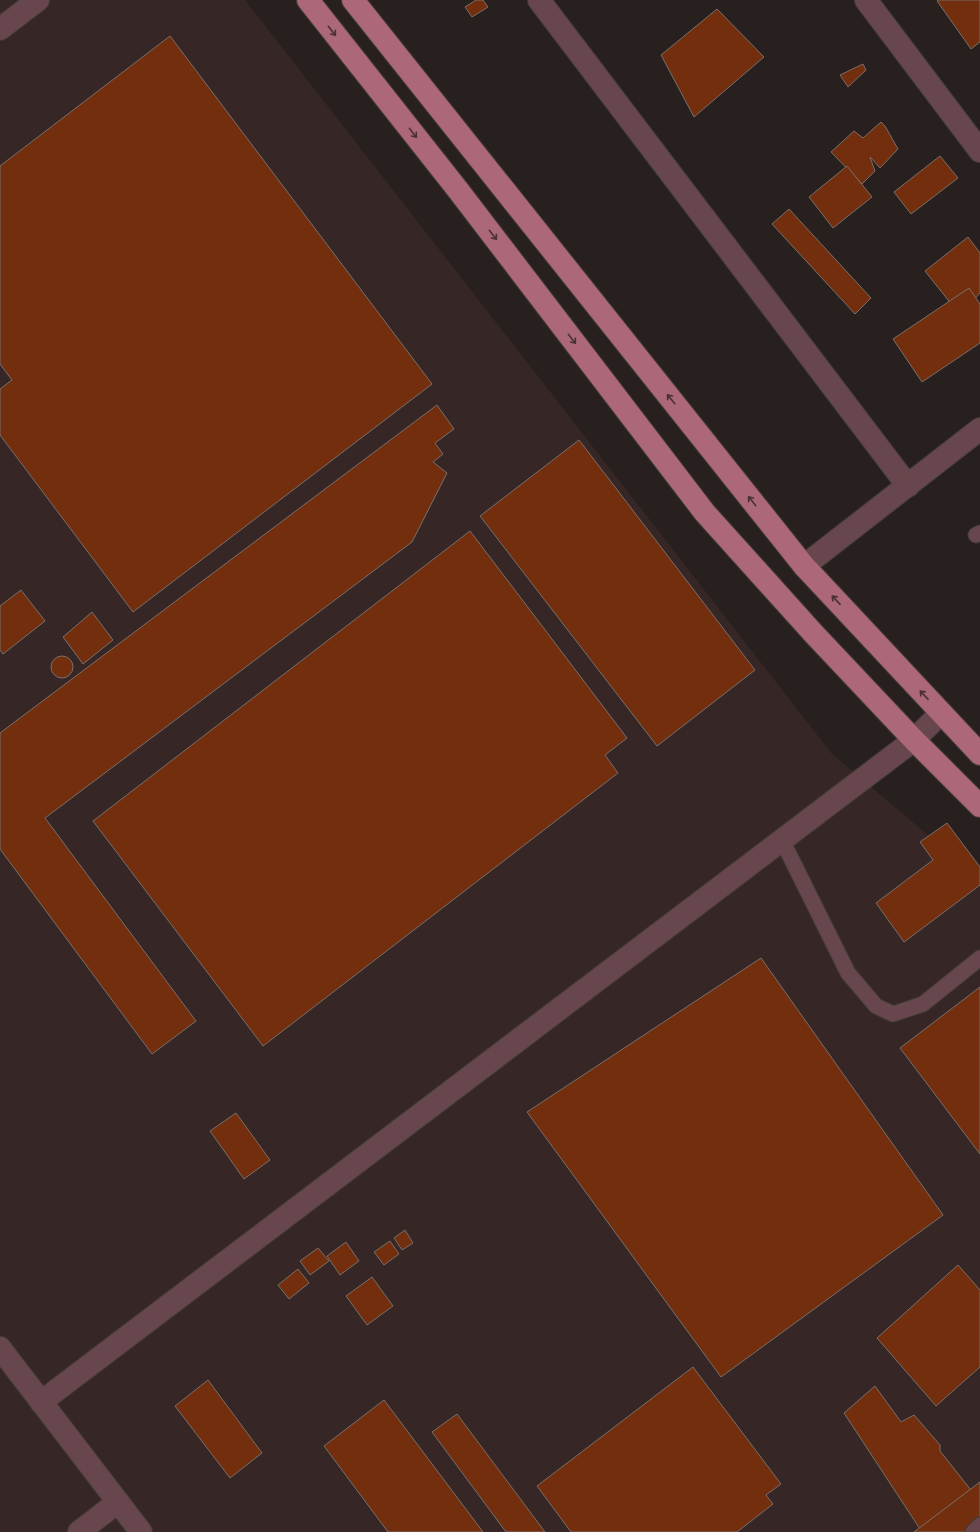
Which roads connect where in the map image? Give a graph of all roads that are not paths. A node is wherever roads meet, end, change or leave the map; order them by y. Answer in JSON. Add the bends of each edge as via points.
{"nodes":[{"id":1,"x":38,"y":0,"type":"edge"},
{"id":2,"x":308,"y":0,"type":"edge"},
{"id":3,"x":353,"y":0,"type":"edge"},
{"id":4,"x":539,"y":0,"type":"edge"},
{"id":5,"x":866,"y":0,"type":"edge"},
{"id":6,"x":0,"y":29,"type":"edge"},
{"id":7,"x":980,"y":151,"type":"edge"},
{"id":8,"x":980,"y":429,"type":"edge"},
{"id":9,"x":908,"y":486,"type":"junction"},
{"id":10,"x":804,"y":566,"type":"junction"},
{"id":11,"x":941,"y":713,"type":"junction"},
{"id":12,"x":914,"y":740,"type":"junction"},
{"id":13,"x":980,"y":754,"type":"edge"},
{"id":14,"x":980,"y":806,"type":"edge"},
{"id":15,"x":782,"y":840,"type":"junction"},
{"id":16,"x":980,"y":958,"type":"edge"},
{"id":17,"x":0,"y":1348,"type":"edge"},
{"id":18,"x":41,"y":1402,"type":"junction"},
{"id":19,"x":118,"y":1502,"type":"junction"},
{"id":20,"x":980,"y":1525,"type":"edge"},
{"id":21,"x":79,"y":1532,"type":"edge"},
{"id":22,"x":141,"y":1532,"type":"edge"},
{"id":23,"x":974,"y":1532,"type":"edge"}],
"edges":[{"from":1,"to":6,"type":"street"},
{"from":2,"to":12,"type":"main road","one_way":true,"via":[[706,513],[814,634]]},
{"from":10,"to":3,"type":"main road","one_way":true},
{"from":4,"to":9,"type":"street"},
{"from":5,"to":7,"type":"street"},
{"from":8,"to":9,"type":"street"},
{"from":9,"to":10,"type":"street"},
{"from":11,"to":10,"type":"main road","one_way":true},
{"from":11,"to":12,"type":"street"},
{"from":11,"to":13,"type":"main road"},
{"from":12,"to":14,"type":"main road"},
{"from":12,"to":15,"type":"street"},
{"from":15,"to":16,"type":"lane","via":[[848,973],[876,1006],[894,1014],[923,1004]]},
{"from":15,"to":18,"type":"street"},
{"from":17,"to":18,"type":"street"},
{"from":18,"to":19,"type":"street"},
{"from":19,"to":21,"type":"street"},
{"from":19,"to":22,"type":"street"},
{"from":20,"to":23,"type":"lane"}]}
